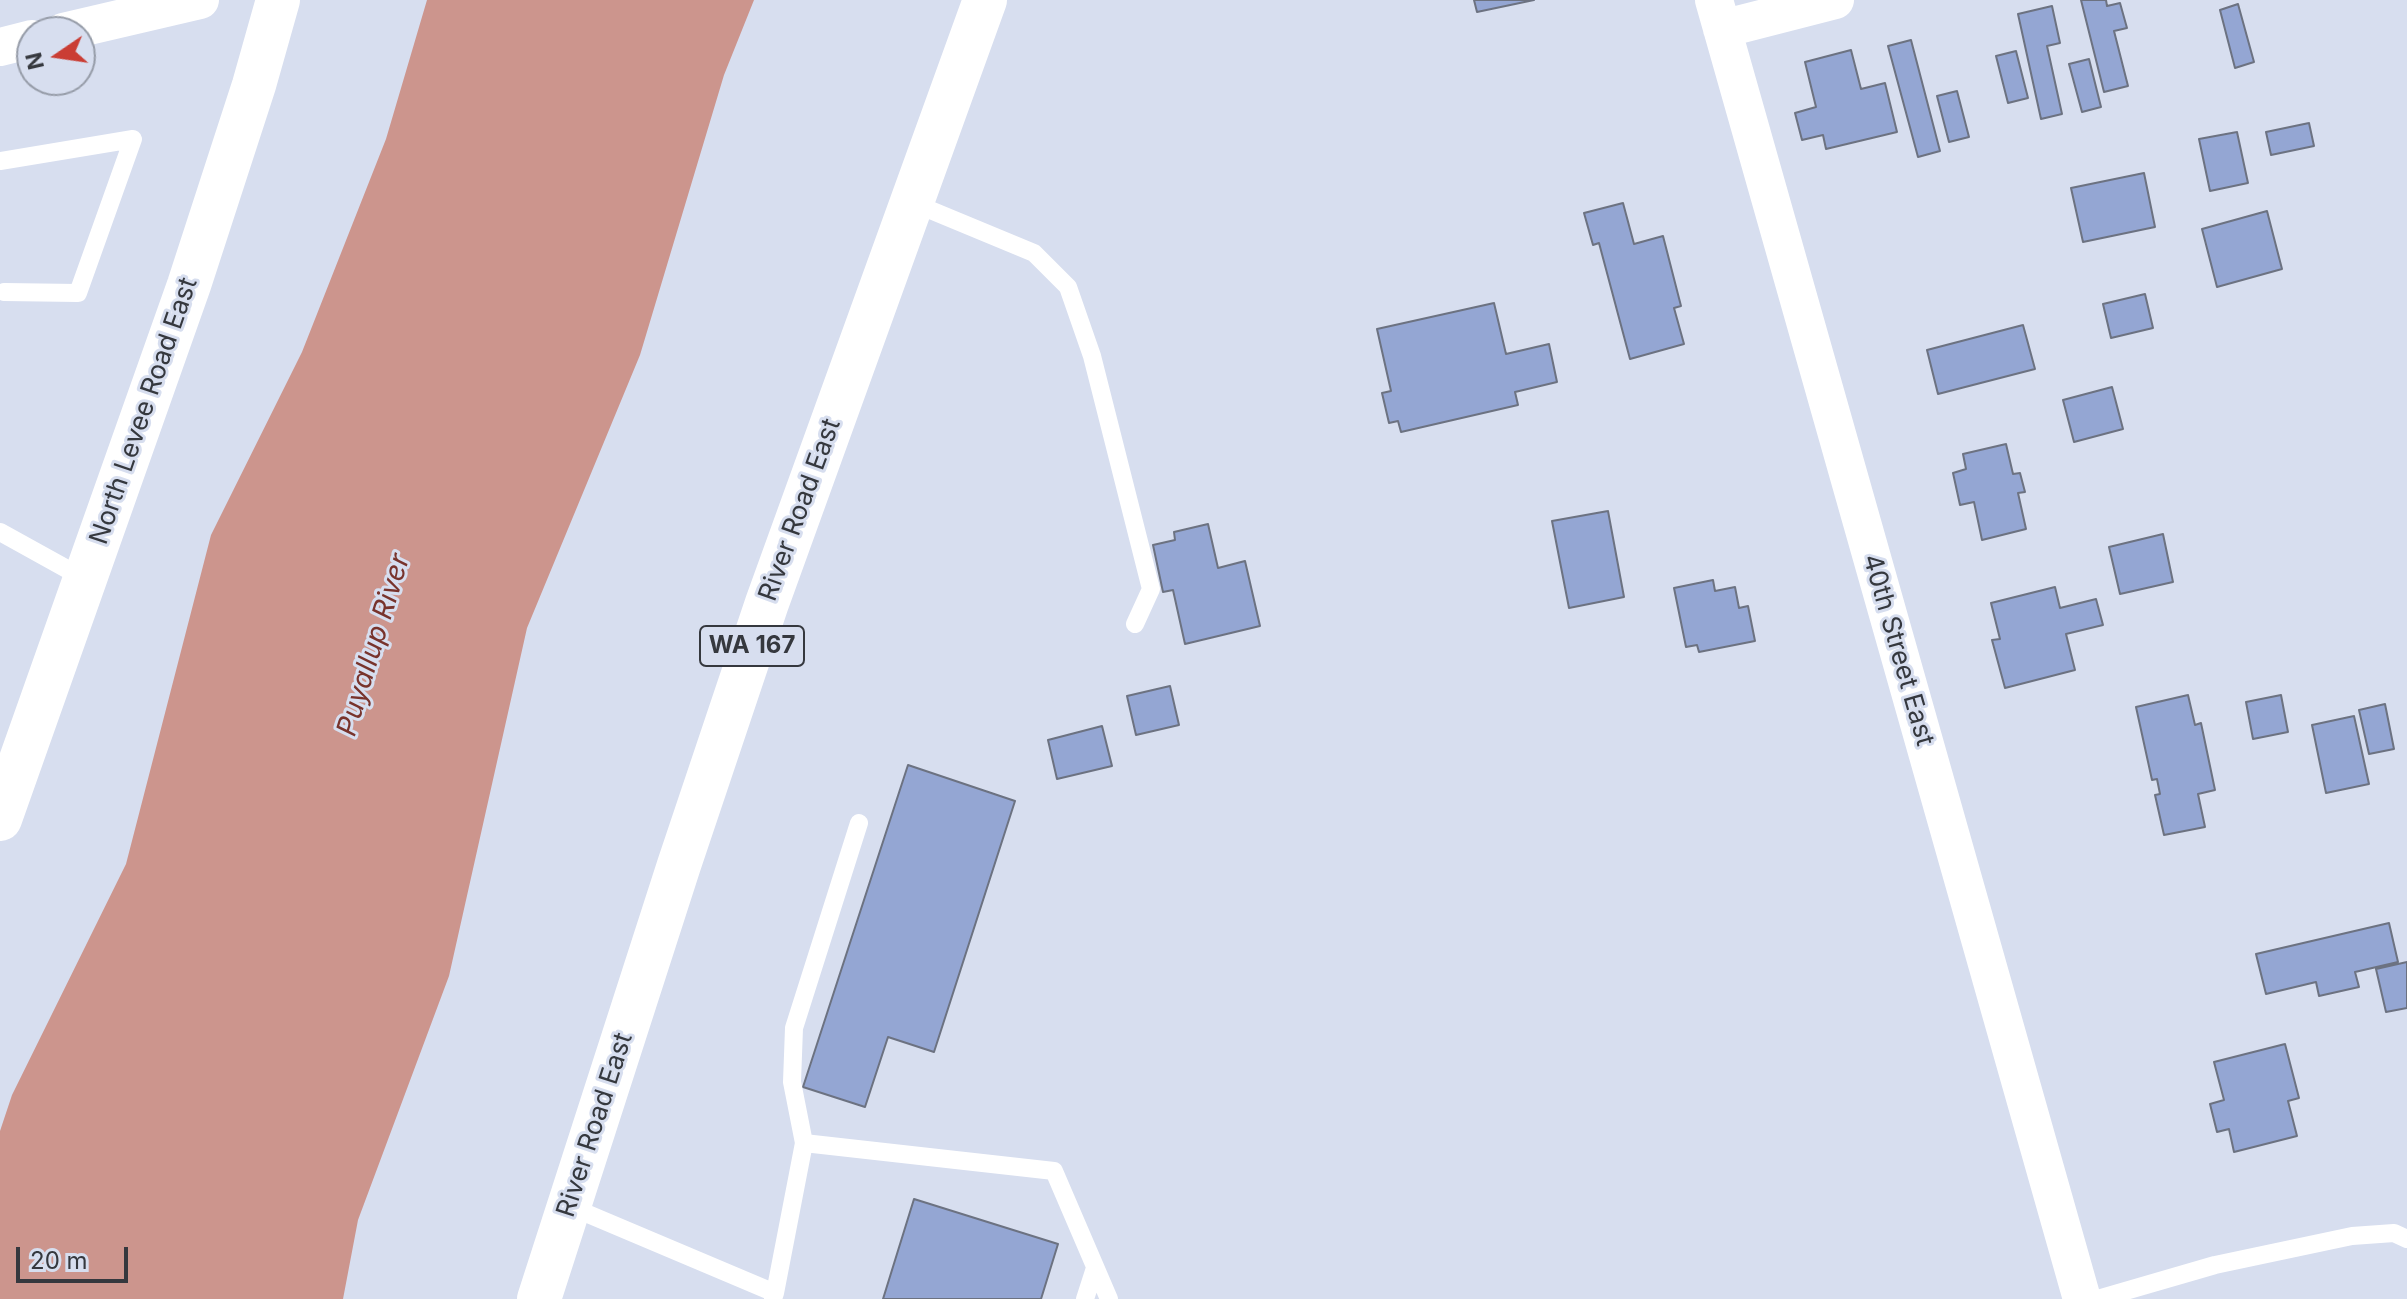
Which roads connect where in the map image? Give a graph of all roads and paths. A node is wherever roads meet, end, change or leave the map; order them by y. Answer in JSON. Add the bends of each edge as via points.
{"nodes":[{"id":1,"x":200,"y":0,"type":"edge"},
{"id":2,"x":278,"y":0,"type":"edge"},
{"id":3,"x":985,"y":0,"type":"edge"},
{"id":4,"x":1835,"y":0,"type":"edge"},
{"id":5,"x":1718,"y":14,"type":"edge"},
{"id":6,"x":96,"y":24,"type":"edge"},
{"id":7,"x":0,"y":161,"type":"edge"},
{"id":8,"x":911,"y":202,"type":"junction"},
{"id":9,"x":1,"y":293,"type":"edge"},
{"id":10,"x":0,"y":532,"type":"edge"},
{"id":11,"x":85,"y":579,"type":"junction"},
{"id":12,"x":1135,"y":624,"type":"dead end"},
{"id":13,"x":0,"y":819,"type":"edge"},
{"id":14,"x":859,"y":823,"type":"dead end"},
{"id":15,"x":804,"y":1143,"type":"junction"},
{"id":16,"x":569,"y":1206,"type":"junction"},
{"id":17,"x":2407,"y":1239,"type":"edge"},
{"id":18,"x":1095,"y":1268,"type":"junction"},
{"id":19,"x":774,"y":1296,"type":"edge"},
{"id":20,"x":539,"y":1299,"type":"edge"},
{"id":21,"x":1085,"y":1299,"type":"edge"},
{"id":22,"x":1109,"y":1299,"type":"edge"},
{"id":23,"x":2082,"y":1299,"type":"edge"},
{"id":24,"x":2098,"y":1299,"type":"edge"}],
"edges":[{"from":1,"to":6,"type":"street"},
{"from":2,"to":11,"type":"main road","name":"North Levee Road East","via":[[189,285]]},
{"from":3,"to":8,"type":"main road","name":"River Road East","number":"WA 167"},
{"from":4,"to":5,"type":"street"},
{"from":5,"to":23,"type":"street","name":"40th Street East"},
{"from":7,"to":9,"type":"lane","via":[[133,139],[78,293]]},
{"from":8,"to":12,"type":"lane","via":[[1034,253],[1068,287],[1092,356],[1151,589]]},
{"from":8,"to":16,"type":"main road","name":"River Road East","number":"WA 167","via":[[762,618]]},
{"from":10,"to":11,"type":"lane"},
{"from":11,"to":13,"type":"main road","name":"North Levee Road East"},
{"from":14,"to":15,"type":"lane","via":[[794,1028],[792,1082]]},
{"from":15,"to":18,"type":"lane","via":[[1054,1171]]},
{"from":15,"to":19,"type":"lane"},
{"from":16,"to":19,"type":"lane"},
{"from":16,"to":20,"type":"main road","name":"River Road East","number":"WA 167"},
{"from":17,"to":24,"type":"lane","via":[[2394,1233],[2352,1236],[2215,1265]]},
{"from":18,"to":21,"type":"lane"},
{"from":18,"to":22,"type":"lane"}]}
